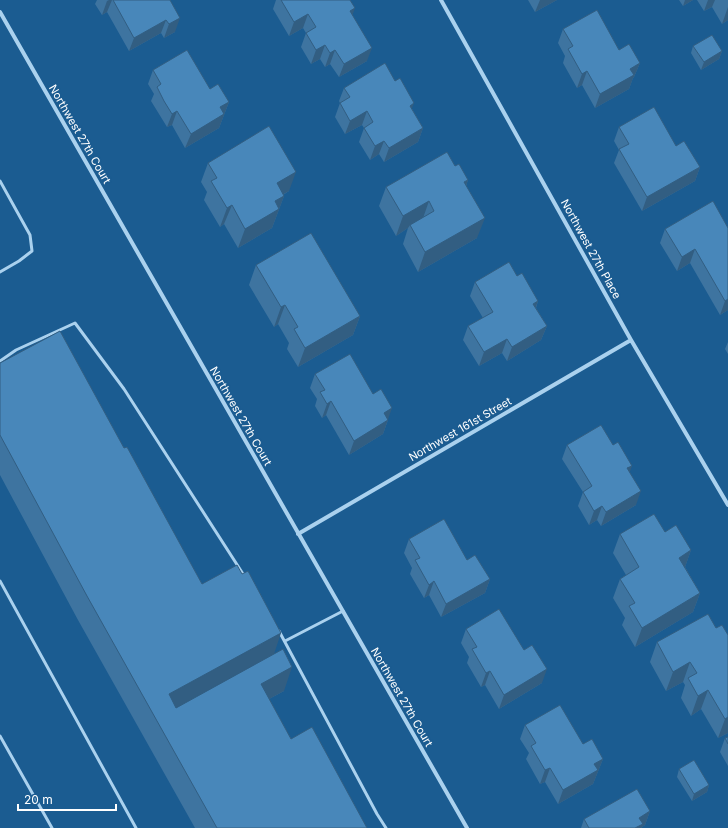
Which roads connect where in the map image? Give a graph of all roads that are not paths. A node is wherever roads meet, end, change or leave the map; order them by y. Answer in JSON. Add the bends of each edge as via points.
{"nodes":[{"id":1,"x":441,"y":0,"type":"edge"},
{"id":2,"x":0,"y":12,"type":"edge"},
{"id":3,"x":0,"y":181,"type":"edge"},
{"id":4,"x":0,"y":272,"type":"edge"},
{"id":5,"x":631,"y":340,"type":"junction"},
{"id":6,"x":0,"y":361,"type":"edge"},
{"id":7,"x":728,"y":505,"type":"edge"},
{"id":8,"x":298,"y":534,"type":"junction"},
{"id":9,"x":0,"y":581,"type":"edge"},
{"id":10,"x":247,"y":581,"type":"edge"},
{"id":11,"x":343,"y":611,"type":"junction"},
{"id":12,"x":277,"y":628,"type":"edge"},
{"id":13,"x":285,"y":641,"type":"junction"},
{"id":14,"x":0,"y":736,"type":"edge"},
{"id":15,"x":52,"y":828,"type":"edge"},
{"id":16,"x":136,"y":828,"type":"edge"},
{"id":17,"x":386,"y":828,"type":"edge"},
{"id":18,"x":467,"y":828,"type":"edge"}],
"edges":[{"from":1,"to":5,"type":"street","name":"Northwest 27th Place"},
{"from":2,"to":8,"type":"street","name":"Northwest 27th Court"},
{"from":3,"to":4,"type":"lane","via":[[30,235],[32,250]]},
{"from":5,"to":7,"type":"street","name":"Northwest 27th Place"},
{"from":5,"to":8,"type":"street","name":"Northwest 161st Street"},
{"from":6,"to":10,"type":"lane","via":[[16,350],[75,323],[124,389]]},
{"from":8,"to":11,"type":"street","name":"Northwest 27th Court"},
{"from":9,"to":16,"type":"lane"},
{"from":11,"to":13,"type":"lane"},
{"from":11,"to":18,"type":"street","name":"Northwest 27th Court"},
{"from":12,"to":13,"type":"lane"},
{"from":13,"to":17,"type":"lane"},
{"from":14,"to":15,"type":"lane"}]}
